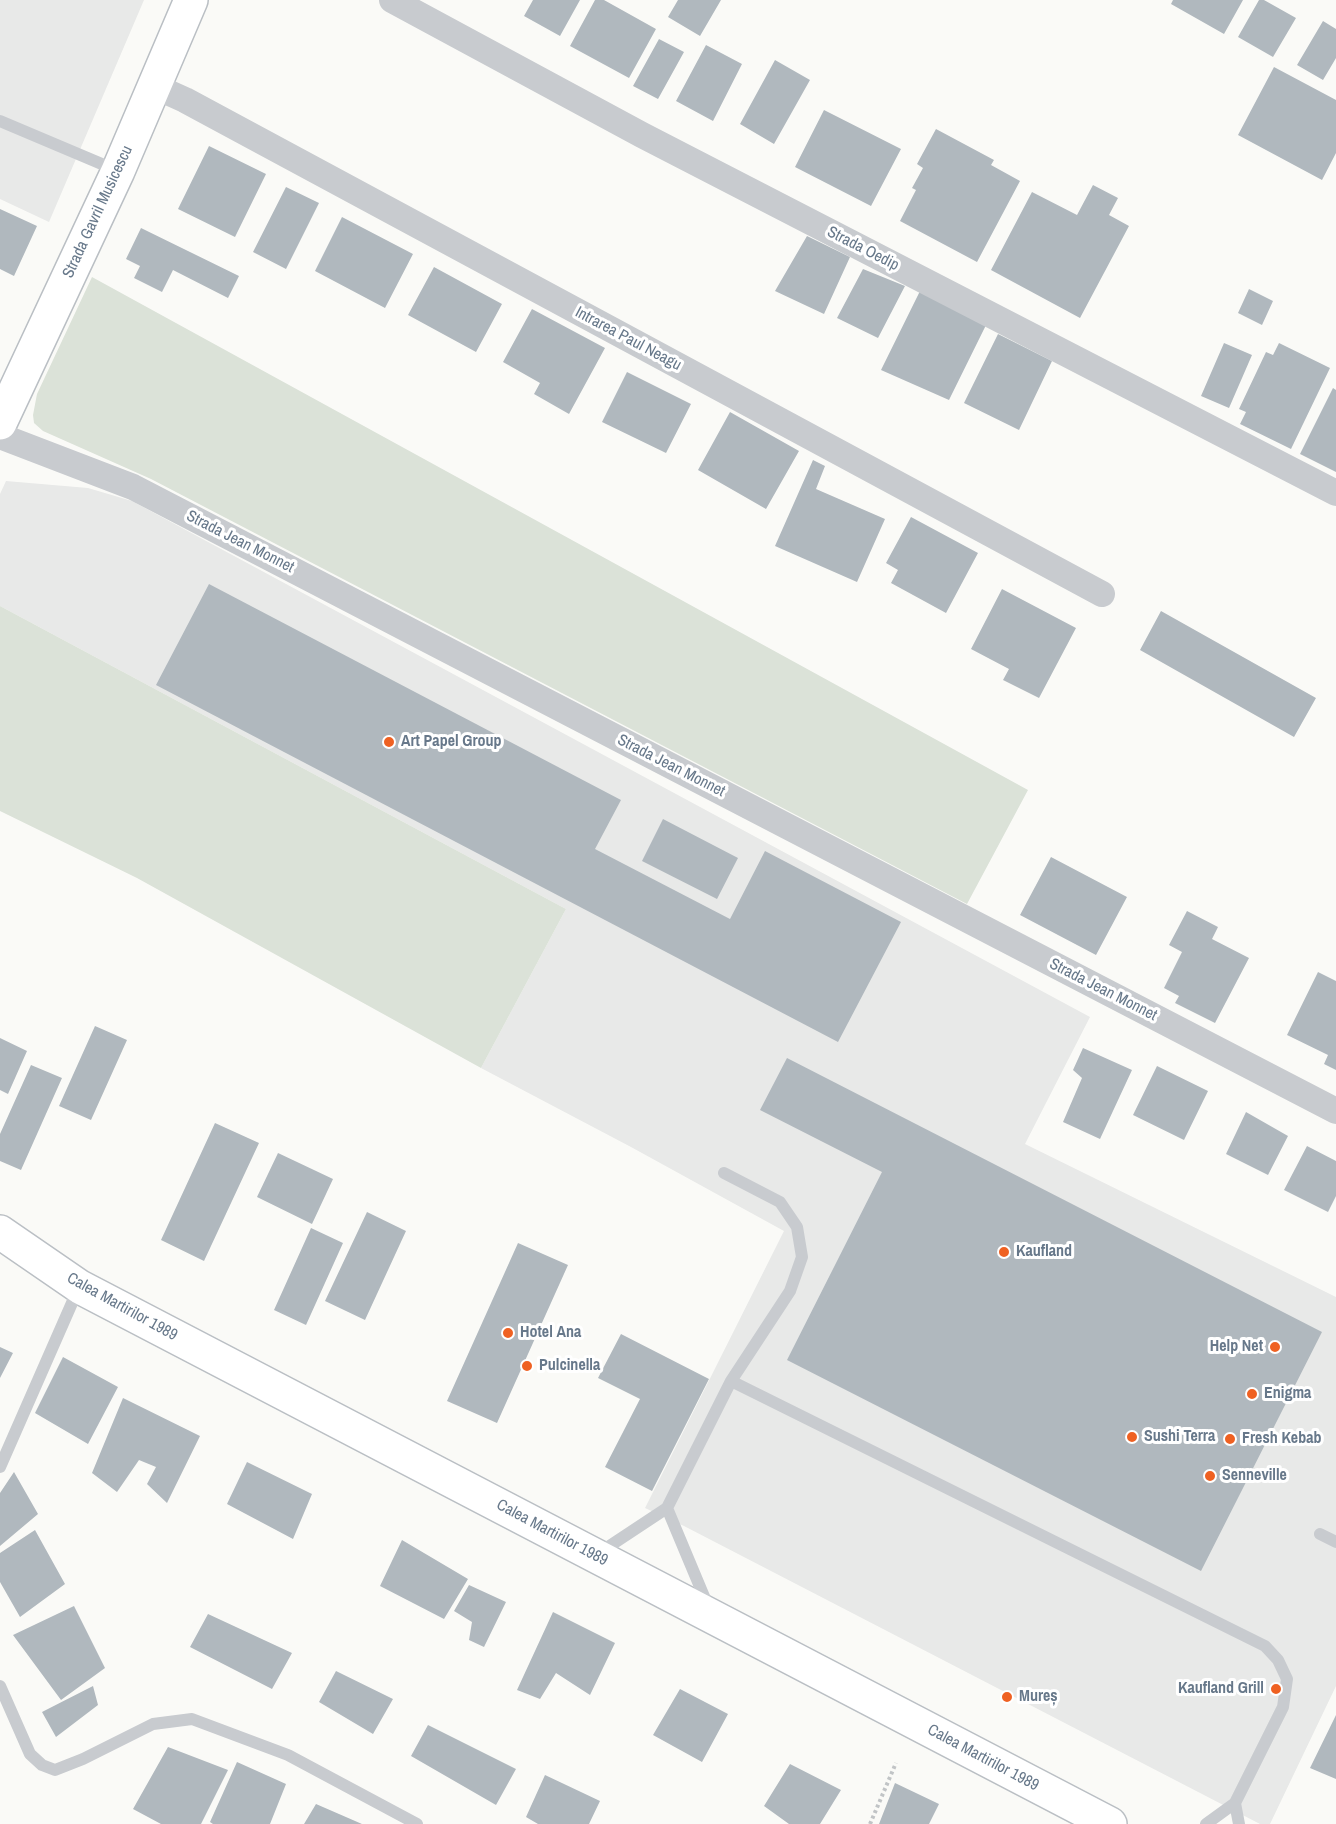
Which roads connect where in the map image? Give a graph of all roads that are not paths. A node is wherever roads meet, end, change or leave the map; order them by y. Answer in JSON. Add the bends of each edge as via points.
{"nodes":[{"id":1,"x":192,"y":0,"type":"edge"},
{"id":2,"x":392,"y":0,"type":"edge"},
{"id":3,"x":154,"y":86,"type":"junction"},
{"id":4,"x":0,"y":121,"type":"edge"},
{"id":5,"x":118,"y":171,"type":"junction"},
{"id":6,"x":0,"y":423,"type":"edge"},
{"id":7,"x":0,"y":436,"type":"edge"},
{"id":8,"x":1336,"y":493,"type":"edge"},
{"id":9,"x":1102,"y":594,"type":"dead end"},
{"id":10,"x":1336,"y":1112,"type":"edge"},
{"id":11,"x":724,"y":1173,"type":"dead end"},
{"id":12,"x":0,"y":1232,"type":"edge"},
{"id":13,"x":80,"y":1287,"type":"junction"},
{"id":14,"x":731,"y":1381,"type":"junction"},
{"id":15,"x":0,"y":1467,"type":"edge"},
{"id":16,"x":667,"y":1508,"type":"junction"},
{"id":17,"x":1320,"y":1534,"type":"dead end"},
{"id":18,"x":1336,"y":1542,"type":"edge"},
{"id":19,"x":594,"y":1556,"type":"junction"},
{"id":20,"x":713,"y":1618,"type":"junction"},
{"id":21,"x":0,"y":1686,"type":"edge"},
{"id":22,"x":1235,"y":1803,"type":"junction"},
{"id":23,"x":417,"y":1824,"type":"edge"},
{"id":24,"x":1110,"y":1824,"type":"edge"},
{"id":25,"x":1206,"y":1824,"type":"edge"},
{"id":26,"x":1239,"y":1824,"type":"edge"}],
"edges":[{"from":1,"to":3,"type":"main road","name":"Strada Gavril Musicescu"},
{"from":2,"to":8,"type":"street","name":"Strada Oedip","via":[[642,135]]},
{"from":3,"to":5,"type":"main road","name":"Strada Gavril Musicescu"},
{"from":3,"to":9,"type":"street","name":"Intrarea Paul Neagu"},
{"from":4,"to":5,"type":"lane"},
{"from":5,"to":6,"type":"main road","name":"Strada Gavril Musicescu"},
{"from":7,"to":10,"type":"street","name":"Strada Jean Monnet","via":[[133,487]]},
{"from":11,"to":14,"type":"lane","via":[[780,1202],[797,1227],[802,1257],[790,1291]]},
{"from":12,"to":13,"type":"main road","name":"Calea Martirilor 1989"},
{"from":13,"to":15,"type":"lane"},
{"from":13,"to":19,"type":"main road","name":"Calea Martirilor 1989"},
{"from":14,"to":16,"type":"lane"},
{"from":14,"to":22,"type":"lane","via":[[1265,1646],[1278,1660],[1287,1679],[1283,1707]]},
{"from":16,"to":19,"type":"lane"},
{"from":16,"to":20,"type":"lane"},
{"from":17,"to":18,"type":"lane"},
{"from":19,"to":20,"type":"main road","name":"Calea Martirilor 1989"},
{"from":20,"to":24,"type":"main road","name":"Calea Martirilor 1989"},
{"from":21,"to":23,"type":"lane","via":[[30,1754],[55,1770],[153,1724],[192,1719],[288,1755]]},
{"from":22,"to":25,"type":"lane"},
{"from":22,"to":26,"type":"lane"}]}
